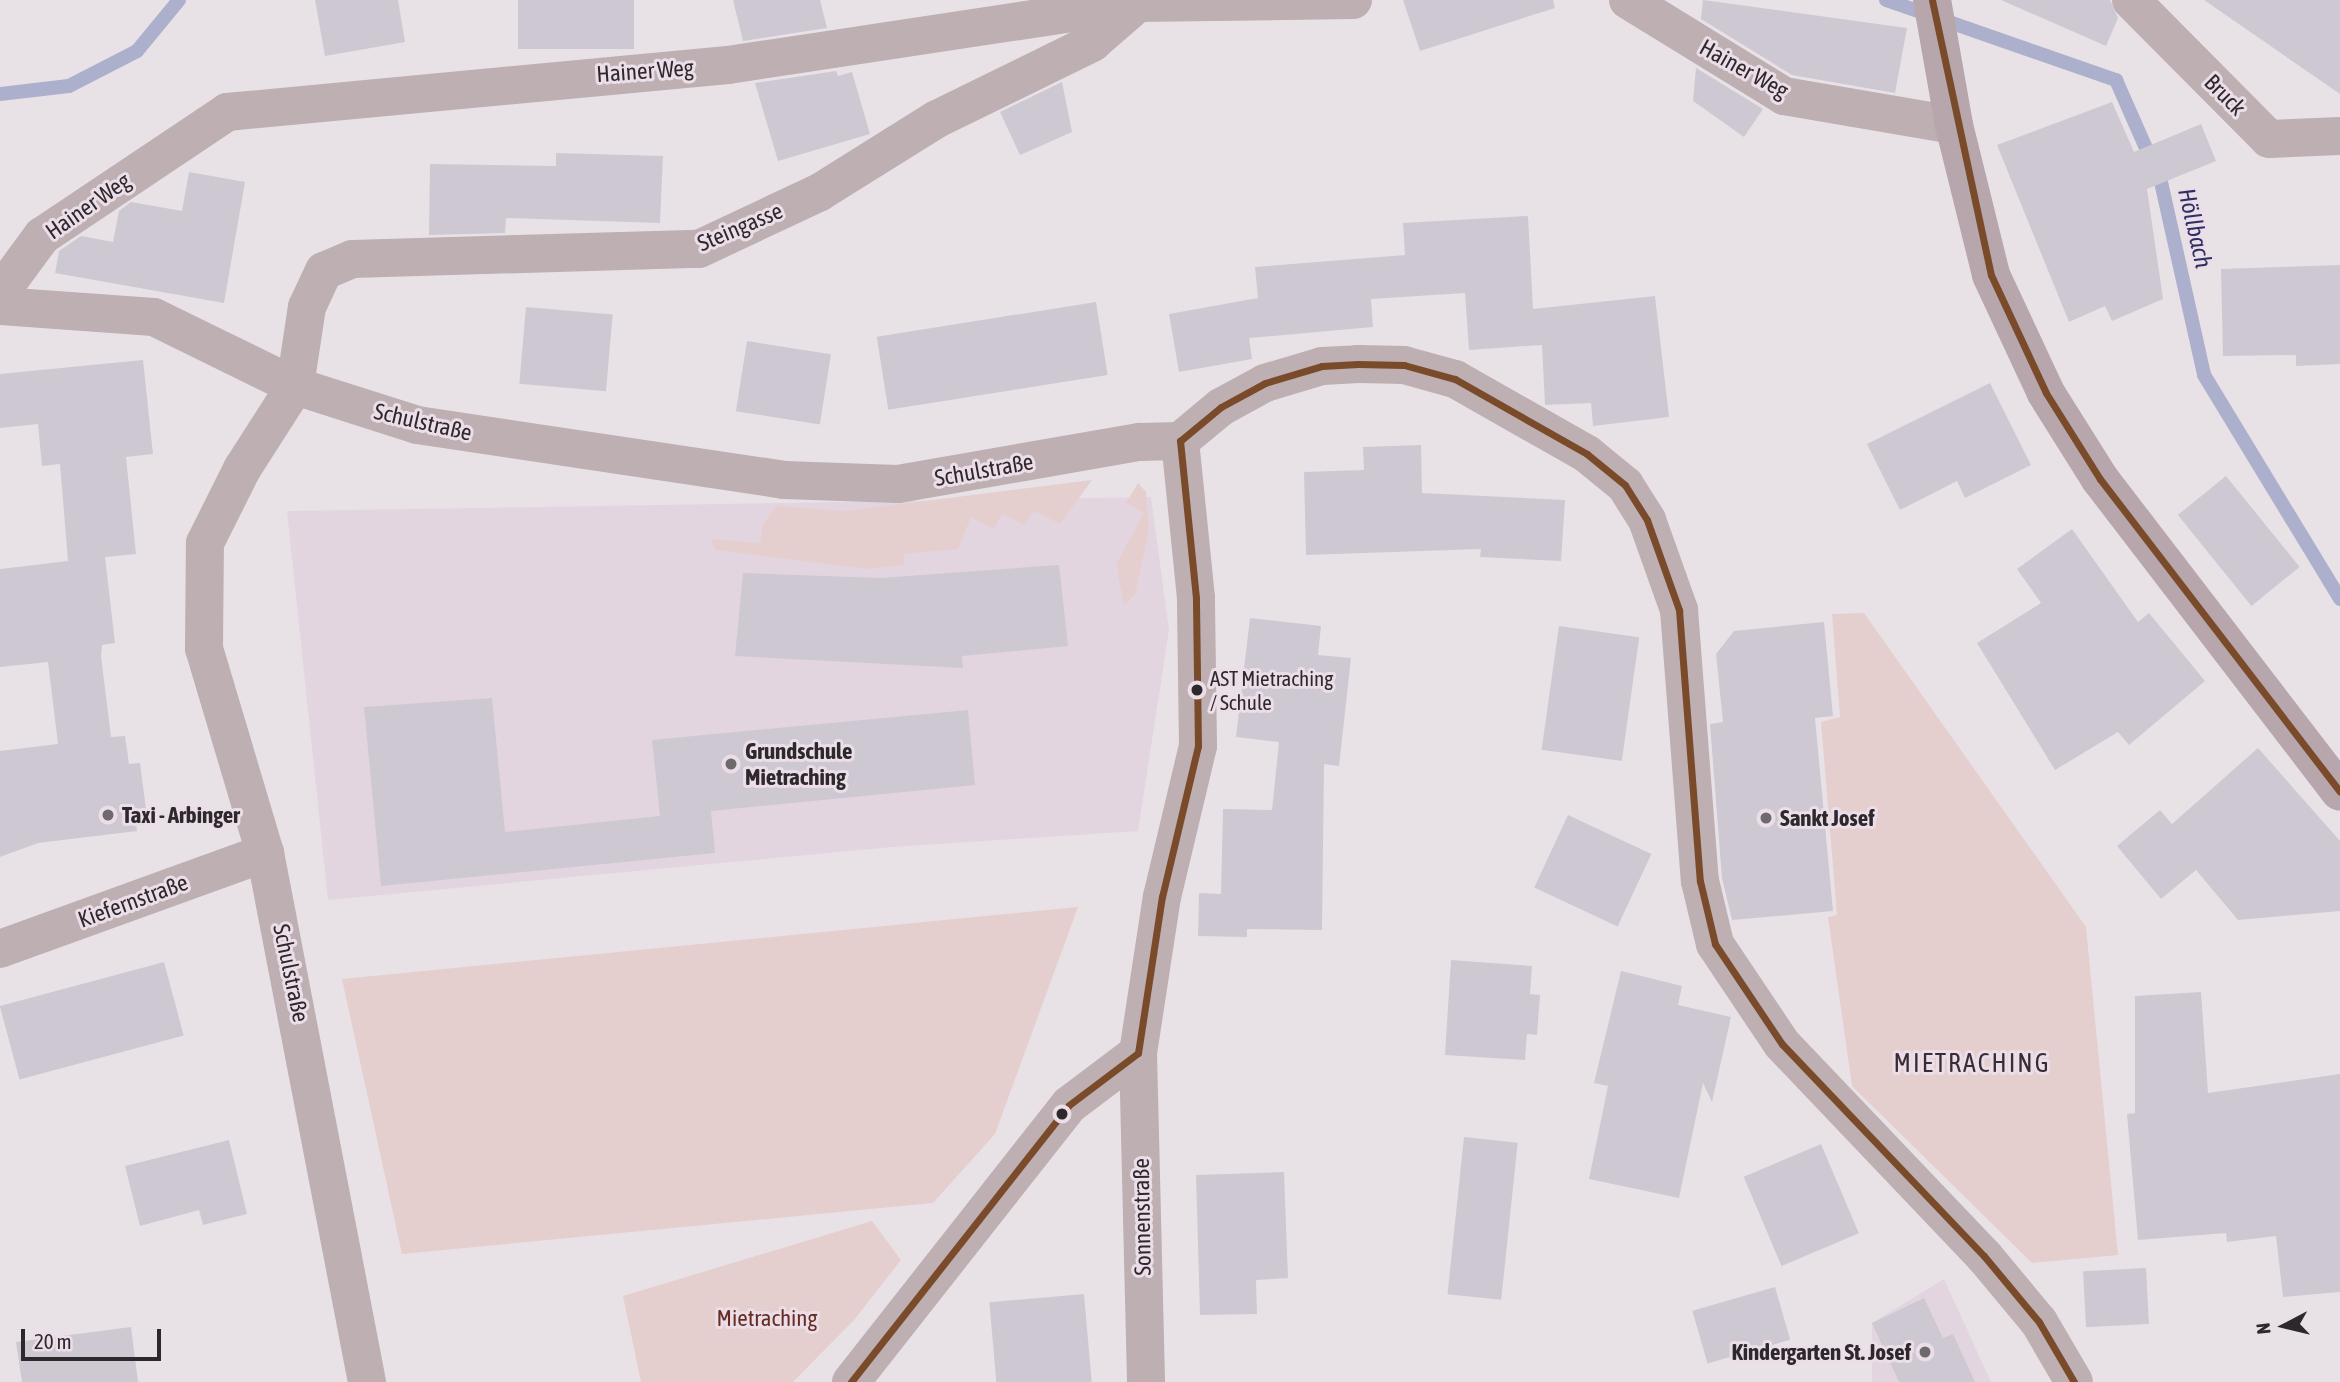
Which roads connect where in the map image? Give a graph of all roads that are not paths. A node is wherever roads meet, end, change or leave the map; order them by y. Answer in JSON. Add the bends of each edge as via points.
{"nodes":[{"id":1,"x":1353,"y":0,"type":"edge"},
{"id":2,"x":1628,"y":0,"type":"edge"},
{"id":3,"x":1932,"y":0,"type":"edge"},
{"id":4,"x":2131,"y":0,"type":"edge"},
{"id":5,"x":1138,"y":3,"type":"junction"},
{"id":6,"x":1954,"y":125,"type":"junction"},
{"id":7,"x":2340,"y":136,"type":"edge"},
{"id":8,"x":0,"y":293,"type":"edge"},
{"id":9,"x":0,"y":306,"type":"edge"},
{"id":10,"x":295,"y":386,"type":"junction"},
{"id":11,"x":1180,"y":441,"type":"junction"},
{"id":12,"x":2340,"y":792,"type":"edge"},
{"id":13,"x":265,"y":853,"type":"junction"},
{"id":14,"x":0,"y":949,"type":"edge"},
{"id":15,"x":1138,"y":1053,"type":"junction"},
{"id":16,"x":367,"y":1382,"type":"edge"},
{"id":17,"x":851,"y":1382,"type":"edge"},
{"id":18,"x":1146,"y":1382,"type":"edge"},
{"id":19,"x":2074,"y":1382,"type":"edge"}],
"edges":[{"from":1,"to":5,"type":"street","name":"Hainer Weg"},
{"from":2,"to":6,"type":"street","name":"Hainer Weg","via":[[1784,96]]},
{"from":3,"to":6,"type":"main road"},
{"from":4,"to":7,"type":"street","name":"Bruck","via":[[2269,139]]},
{"from":5,"to":8,"type":"street","name":"Hainer Weg","via":[[728,65],[228,112],[42,236]]},
{"from":5,"to":10,"type":"street","name":"Steingasse","via":[[1092,43],[937,119],[820,192],[699,249],[352,259],[324,271],[307,307]]},
{"from":6,"to":12,"type":"main road","via":[[1991,275],[2046,393],[2100,479]]},
{"from":9,"to":10,"type":"street","via":[[154,317]]},
{"from":10,"to":11,"type":"street","name":"Schulstraße","via":[[417,425],[784,480],[898,484],[1139,442]]},
{"from":10,"to":13,"type":"street","name":"Schulstraße","via":[[242,469],[205,544],[204,649]]},
{"from":11,"to":15,"type":"street","name":"Sonnenstraße","via":[[1196,598],[1198,746],[1162,897]]},
{"from":11,"to":19,"type":"street","via":[[1221,407],[1265,383],[1322,366],[1404,365],[1455,379],[1499,402],[1587,454],[1625,485],[1647,520],[1679,610],[1700,881],[1715,944],[1782,1044],[1984,1256],[2039,1322]]},
{"from":13,"to":14,"type":"street","name":"Kiefernstraße"},
{"from":13,"to":16,"type":"street","name":"Schulstraße"},
{"from":15,"to":17,"type":"street","via":[[1069,1105]]},
{"from":15,"to":18,"type":"street","name":"Sonnenstraße"}]}
